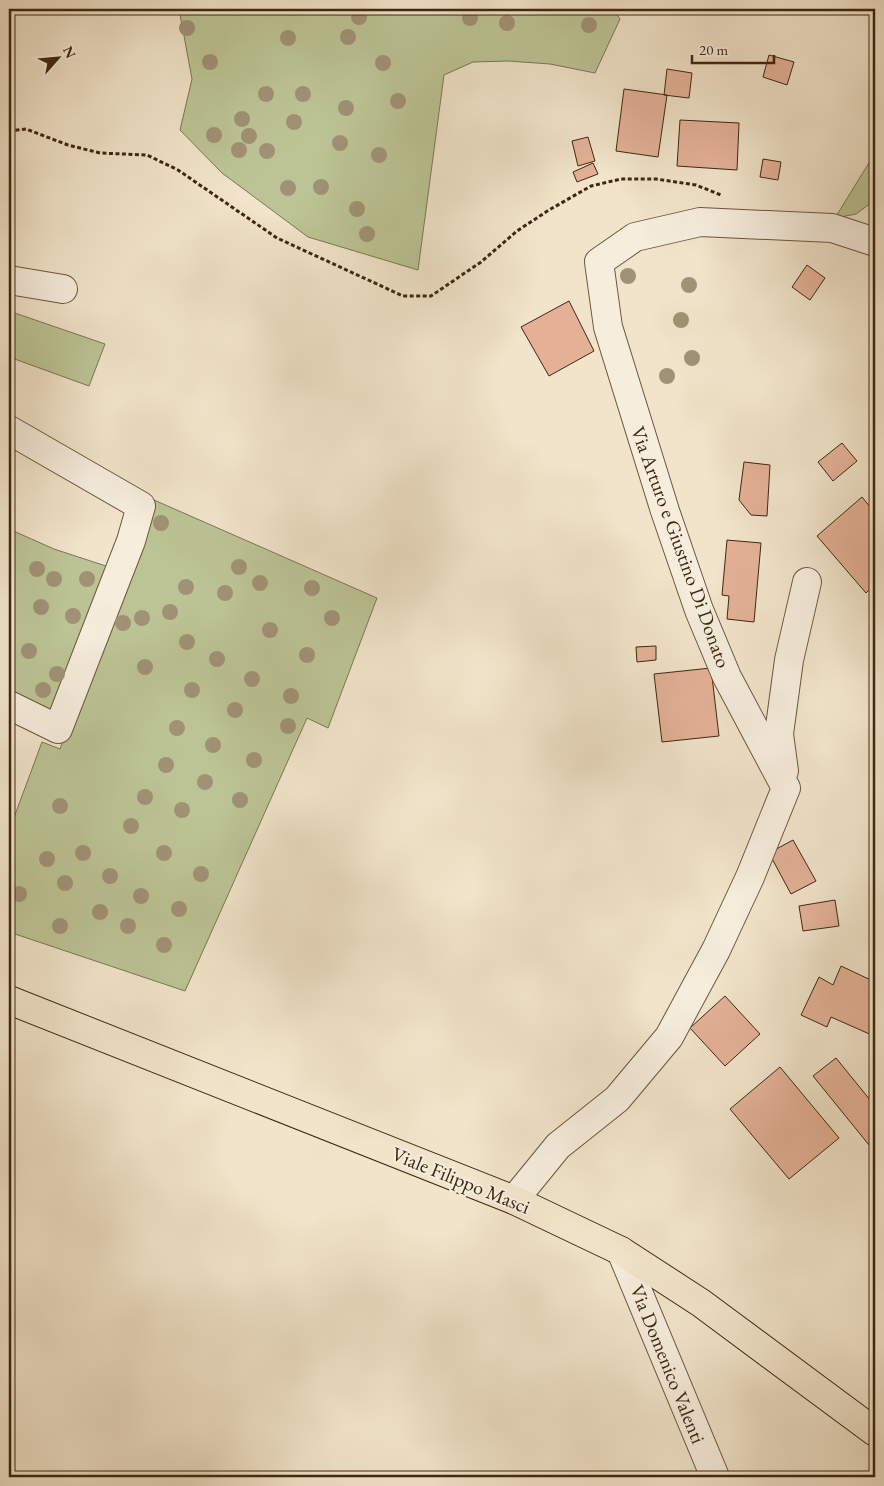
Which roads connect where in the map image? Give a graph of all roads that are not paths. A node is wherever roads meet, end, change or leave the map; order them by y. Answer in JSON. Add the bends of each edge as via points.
{"nodes":[{"id":1,"x":875,"y":242,"type":"edge"},
{"id":2,"x":9,"y":280,"type":"edge"},
{"id":3,"x":63,"y":289,"type":"dead end"},
{"id":4,"x":9,"y":430,"type":"edge"},
{"id":5,"x":807,"y":582,"type":"dead end"},
{"id":6,"x":9,"y":705,"type":"edge"},
{"id":7,"x":786,"y":788,"type":"junction"},
{"id":8,"x":9,"y":1000,"type":"edge"},
{"id":9,"x":514,"y":1200,"type":"junction"},
{"id":10,"x":621,"y":1251,"type":"junction"},
{"id":11,"x":875,"y":1432,"type":"edge"},
{"id":12,"x":715,"y":1477,"type":"edge"}],
"edges":[{"from":1,"to":7,"type":"street","name":"Via Arturo e Giustino Di Donato","via":[[832,228],[700,222],[635,237],[599,262],[608,327],[699,610],[727,677]]},
{"from":2,"to":3,"type":"street"},
{"from":4,"to":6,"type":"street","via":[[141,506],[58,729]]},
{"from":5,"to":7,"type":"street","via":[[789,660],[778,734]]},
{"from":7,"to":9,"type":"street","via":[[747,885],[669,1037],[618,1099],[558,1146]]},
{"from":8,"to":9,"type":"main road","name":"Viale Filippo Masci"},
{"from":9,"to":10,"type":"main road","name":"Viale Filippo Masci"},
{"from":10,"to":11,"type":"main road","name":"Viale Filippo Masci","via":[[701,1303]]},
{"from":10,"to":12,"type":"street","name":"Via Domenico Valenti"}]}
